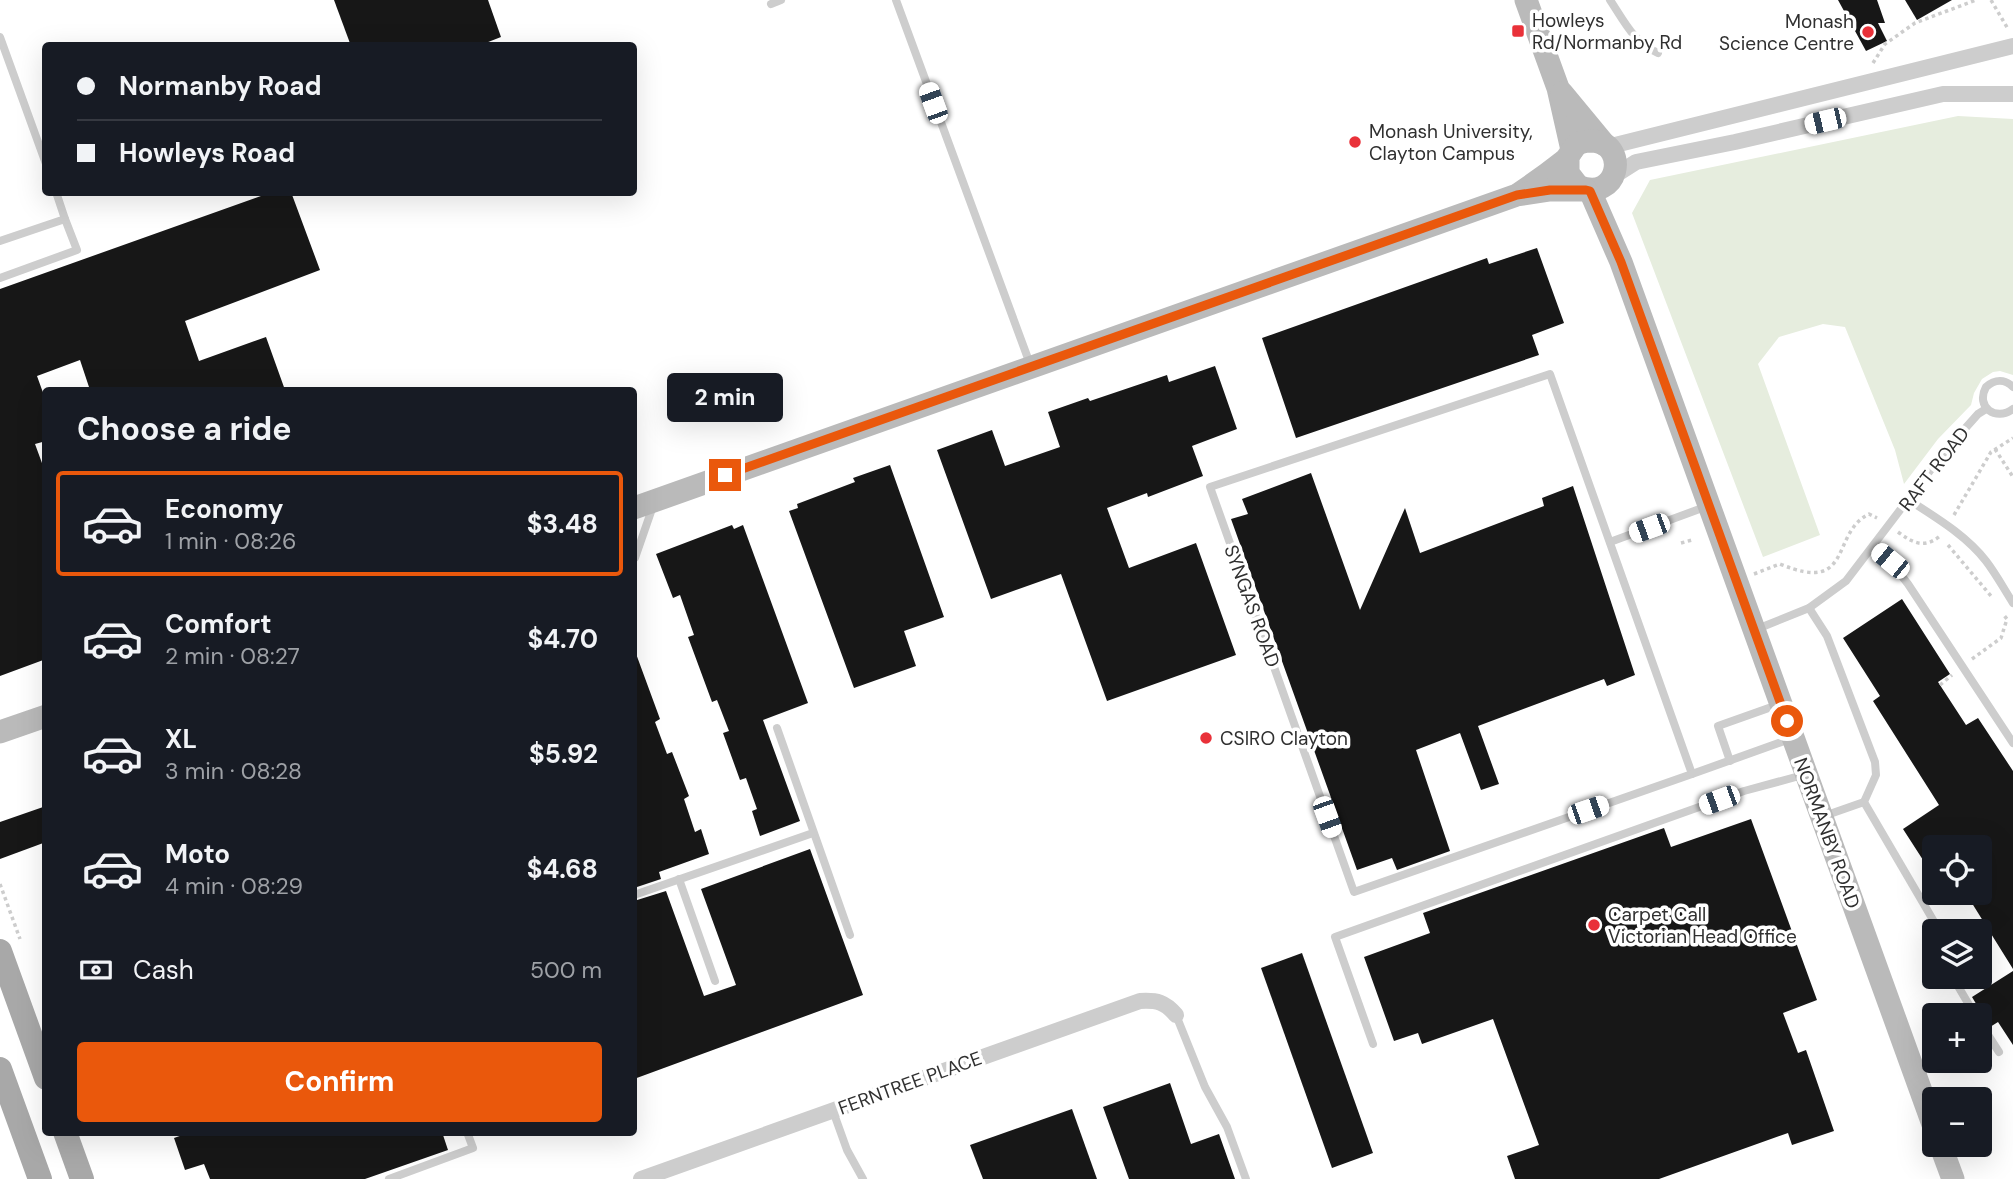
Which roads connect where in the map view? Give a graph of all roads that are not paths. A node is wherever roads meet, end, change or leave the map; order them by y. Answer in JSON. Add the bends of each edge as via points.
{"nodes":[{"id":1,"x":782,"y":0,"type":"edge"},
{"id":2,"x":896,"y":0,"type":"edge"},
{"id":3,"x":1526,"y":0,"type":"edge"},
{"id":4,"x":1610,"y":0,"type":"edge"},
{"id":5,"x":771,"y":4,"type":"dead end"},
{"id":6,"x":0,"y":37,"type":"edge"},
{"id":7,"x":2012,"y":40,"type":"edge"},
{"id":8,"x":1658,"y":53,"type":"dead end"},
{"id":9,"x":1558,"y":88,"type":"junction"},
{"id":10,"x":2013,"y":94,"type":"edge"},
{"id":11,"x":1795,"y":102,"type":"junction"},
{"id":12,"x":1801,"y":127,"type":"junction"},
{"id":13,"x":1606,"y":146,"type":"junction"},
{"id":14,"x":42,"y":153,"type":"edge"},
{"id":15,"x":1570,"y":154,"type":"junction"},
{"id":16,"x":1600,"y":185,"type":"junction"},
{"id":17,"x":1517,"y":195,"type":"junction"},
{"id":18,"x":57,"y":196,"type":"edge"},
{"id":19,"x":65,"y":219,"type":"junction"},
{"id":20,"x":0,"y":241,"type":"edge"},
{"id":21,"x":0,"y":278,"type":"edge"},
{"id":22,"x":1031,"y":367,"type":"junction"},
{"id":23,"x":2013,"y":387,"type":"edge"},
{"id":24,"x":1986,"y":408,"type":"junction"},
{"id":25,"x":2012,"y":413,"type":"edge"},
{"id":26,"x":1909,"y":500,"type":"junction"},
{"id":27,"x":644,"y":504,"type":"edge"},
{"id":28,"x":1709,"y":506,"type":"junction"},
{"id":29,"x":1610,"y":542,"type":"junction"},
{"id":30,"x":637,"y":546,"type":"edge"},
{"id":31,"x":1873,"y":548,"type":"junction"},
{"id":32,"x":2013,"y":603,"type":"edge"},
{"id":33,"x":1809,"y":608,"type":"junction"},
{"id":34,"x":1754,"y":630,"type":"junction"},
{"id":35,"x":1780,"y":704,"type":"junction"},
{"id":36,"x":42,"y":717,"type":"edge"},
{"id":37,"x":777,"y":728,"type":"dead end"},
{"id":38,"x":0,"y":732,"type":"edge"},
{"id":39,"x":1793,"y":738,"type":"junction"},
{"id":40,"x":2013,"y":743,"type":"edge"},
{"id":41,"x":1730,"y":761,"type":"junction"},
{"id":42,"x":1692,"y":774,"type":"junction"},
{"id":43,"x":1806,"y":774,"type":"junction"},
{"id":44,"x":1864,"y":802,"type":"junction"},
{"id":45,"x":1821,"y":817,"type":"junction"},
{"id":46,"x":813,"y":833,"type":"junction"},
{"id":47,"x":679,"y":879,"type":"junction"},
{"id":48,"x":637,"y":894,"type":"edge"},
{"id":49,"x":1932,"y":919,"type":"edge"},
{"id":50,"x":850,"y":935,"type":"dead end"},
{"id":51,"x":0,"y":951,"type":"edge"},
{"id":52,"x":715,"y":981,"type":"dead end"},
{"id":53,"x":1176,"y":1015,"type":"joint"},
{"id":54,"x":1992,"y":1041,"type":"edge"},
{"id":55,"x":1373,"y":1044,"type":"dead end"},
{"id":56,"x":1999,"y":1052,"type":"dead end"},
{"id":57,"x":42,"y":1067,"type":"edge"},
{"id":58,"x":0,"y":1069,"type":"edge"},
{"id":59,"x":1922,"y":1094,"type":"edge"},
{"id":60,"x":833,"y":1111,"type":"junction"},
{"id":61,"x":66,"y":1136,"type":"edge"},
{"id":62,"x":468,"y":1136,"type":"edge"},
{"id":63,"x":1945,"y":1157,"type":"edge"},
{"id":64,"x":40,"y":1179,"type":"edge"},
{"id":65,"x":82,"y":1179,"type":"edge"},
{"id":66,"x":388,"y":1179,"type":"edge"},
{"id":67,"x":641,"y":1179,"type":"edge"},
{"id":68,"x":863,"y":1179,"type":"edge"},
{"id":69,"x":1246,"y":1179,"type":"edge"},
{"id":70,"x":1953,"y":1179,"type":"edge"}],
"edges":[{"from":1,"to":5,"type":"lane"},
{"from":2,"to":22,"type":"lane"},
{"from":3,"to":9,"type":"street"},
{"from":4,"to":8,"type":"lane","via":[[1634,37]]},
{"from":6,"to":14,"type":"lane"},
{"from":7,"to":11,"type":"street"},
{"from":9,"to":13,"type":"street"},
{"from":9,"to":15,"type":"street"},
{"from":10,"to":12,"type":"street","via":[[1943,94]]},
{"from":11,"to":12,"type":"street"},
{"from":11,"to":13,"type":"street"},
{"from":12,"to":16,"type":"street","via":[[1636,162]]},
{"from":13,"to":15,"type":"street","via":[[1591,141],[1579,144]]},
{"from":13,"to":16,"type":"street","via":[[1615,159]]},
{"from":15,"to":16,"type":"street","via":[[1566,165],[1572,181]]},
{"from":15,"to":17,"type":"street"},
{"from":16,"to":17,"type":"street"},
{"from":16,"to":28,"type":"street","name":"NORMANBY ROAD","via":[[1621,262]]},
{"from":17,"to":22,"type":"street"},
{"from":18,"to":19,"type":"lane"},
{"from":19,"to":20,"type":"lane"},
{"from":19,"to":21,"type":"lane","via":[[77,250]]},
{"from":22,"to":27,"type":"street"},
{"from":23,"to":24,"type":"lane","name":"RAFT ROAD","via":[[2001,380],[1990,383],[1983,392]]},
{"from":24,"to":25,"type":"lane","via":[[2000,415]]},
{"from":24,"to":26,"type":"lane","name":"RAFT ROAD","via":[[1963,429]]},
{"from":26,"to":31,"type":"lane","name":"RAFT ROAD"},
{"from":26,"to":32,"type":"lane","via":[[1977,552]]},
{"from":27,"to":30,"type":"lane"},
{"from":28,"to":29,"type":"lane"},
{"from":28,"to":34,"type":"street","name":"NORMANBY ROAD"},
{"from":29,"to":42,"type":"lane","name":"SYNGAS ROAD"},
{"from":29,"to":42,"type":"lane","name":"SYNGAS ROAD","via":[[1550,374],[1210,487],[1354,892]]},
{"from":31,"to":33,"type":"lane","name":"RAFT ROAD","via":[[1846,582]]},
{"from":31,"to":40,"type":"lane","via":[[1908,584]]},
{"from":33,"to":34,"type":"lane","name":"RAFT ROAD"},
{"from":33,"to":44,"type":"lane","via":[[1827,636],[1875,762],[1876,775]]},
{"from":34,"to":35,"type":"street","name":"NORMANBY ROAD"},
{"from":35,"to":39,"type":"street","name":"NORMANBY ROAD"},
{"from":35,"to":41,"type":"lane","via":[[1718,726]]},
{"from":36,"to":38,"type":"street"},
{"from":37,"to":46,"type":"lane"},
{"from":39,"to":41,"type":"lane","name":"SYNGAS ROAD"},
{"from":39,"to":43,"type":"street","name":"NORMANBY ROAD"},
{"from":41,"to":42,"type":"lane","name":"SYNGAS ROAD"},
{"from":43,"to":45,"type":"street","name":"NORMANBY ROAD"},
{"from":43,"to":55,"type":"lane","via":[[1744,791],[1335,937]]},
{"from":44,"to":45,"type":"lane"},
{"from":44,"to":49,"type":"lane"},
{"from":45,"to":59,"type":"street","name":"NORMANBY ROAD"},
{"from":46,"to":47,"type":"lane"},
{"from":46,"to":50,"type":"lane"},
{"from":47,"to":48,"type":"lane"},
{"from":47,"to":52,"type":"lane"},
{"from":51,"to":57,"type":"main road"},
{"from":53,"to":60,"type":"street","name":"FERNTREE PLACE","via":[[1156,1000],[1140,1001]]},
{"from":53,"to":69,"type":"lane"},
{"from":54,"to":56,"type":"lane"},
{"from":58,"to":64,"type":"main road"},
{"from":60,"to":67,"type":"street","name":"FERNTREE PLACE"},
{"from":60,"to":68,"type":"lane"},
{"from":61,"to":65,"type":"main road"},
{"from":62,"to":66,"type":"lane","via":[[473,1148]]},
{"from":63,"to":70,"type":"street"}]}
